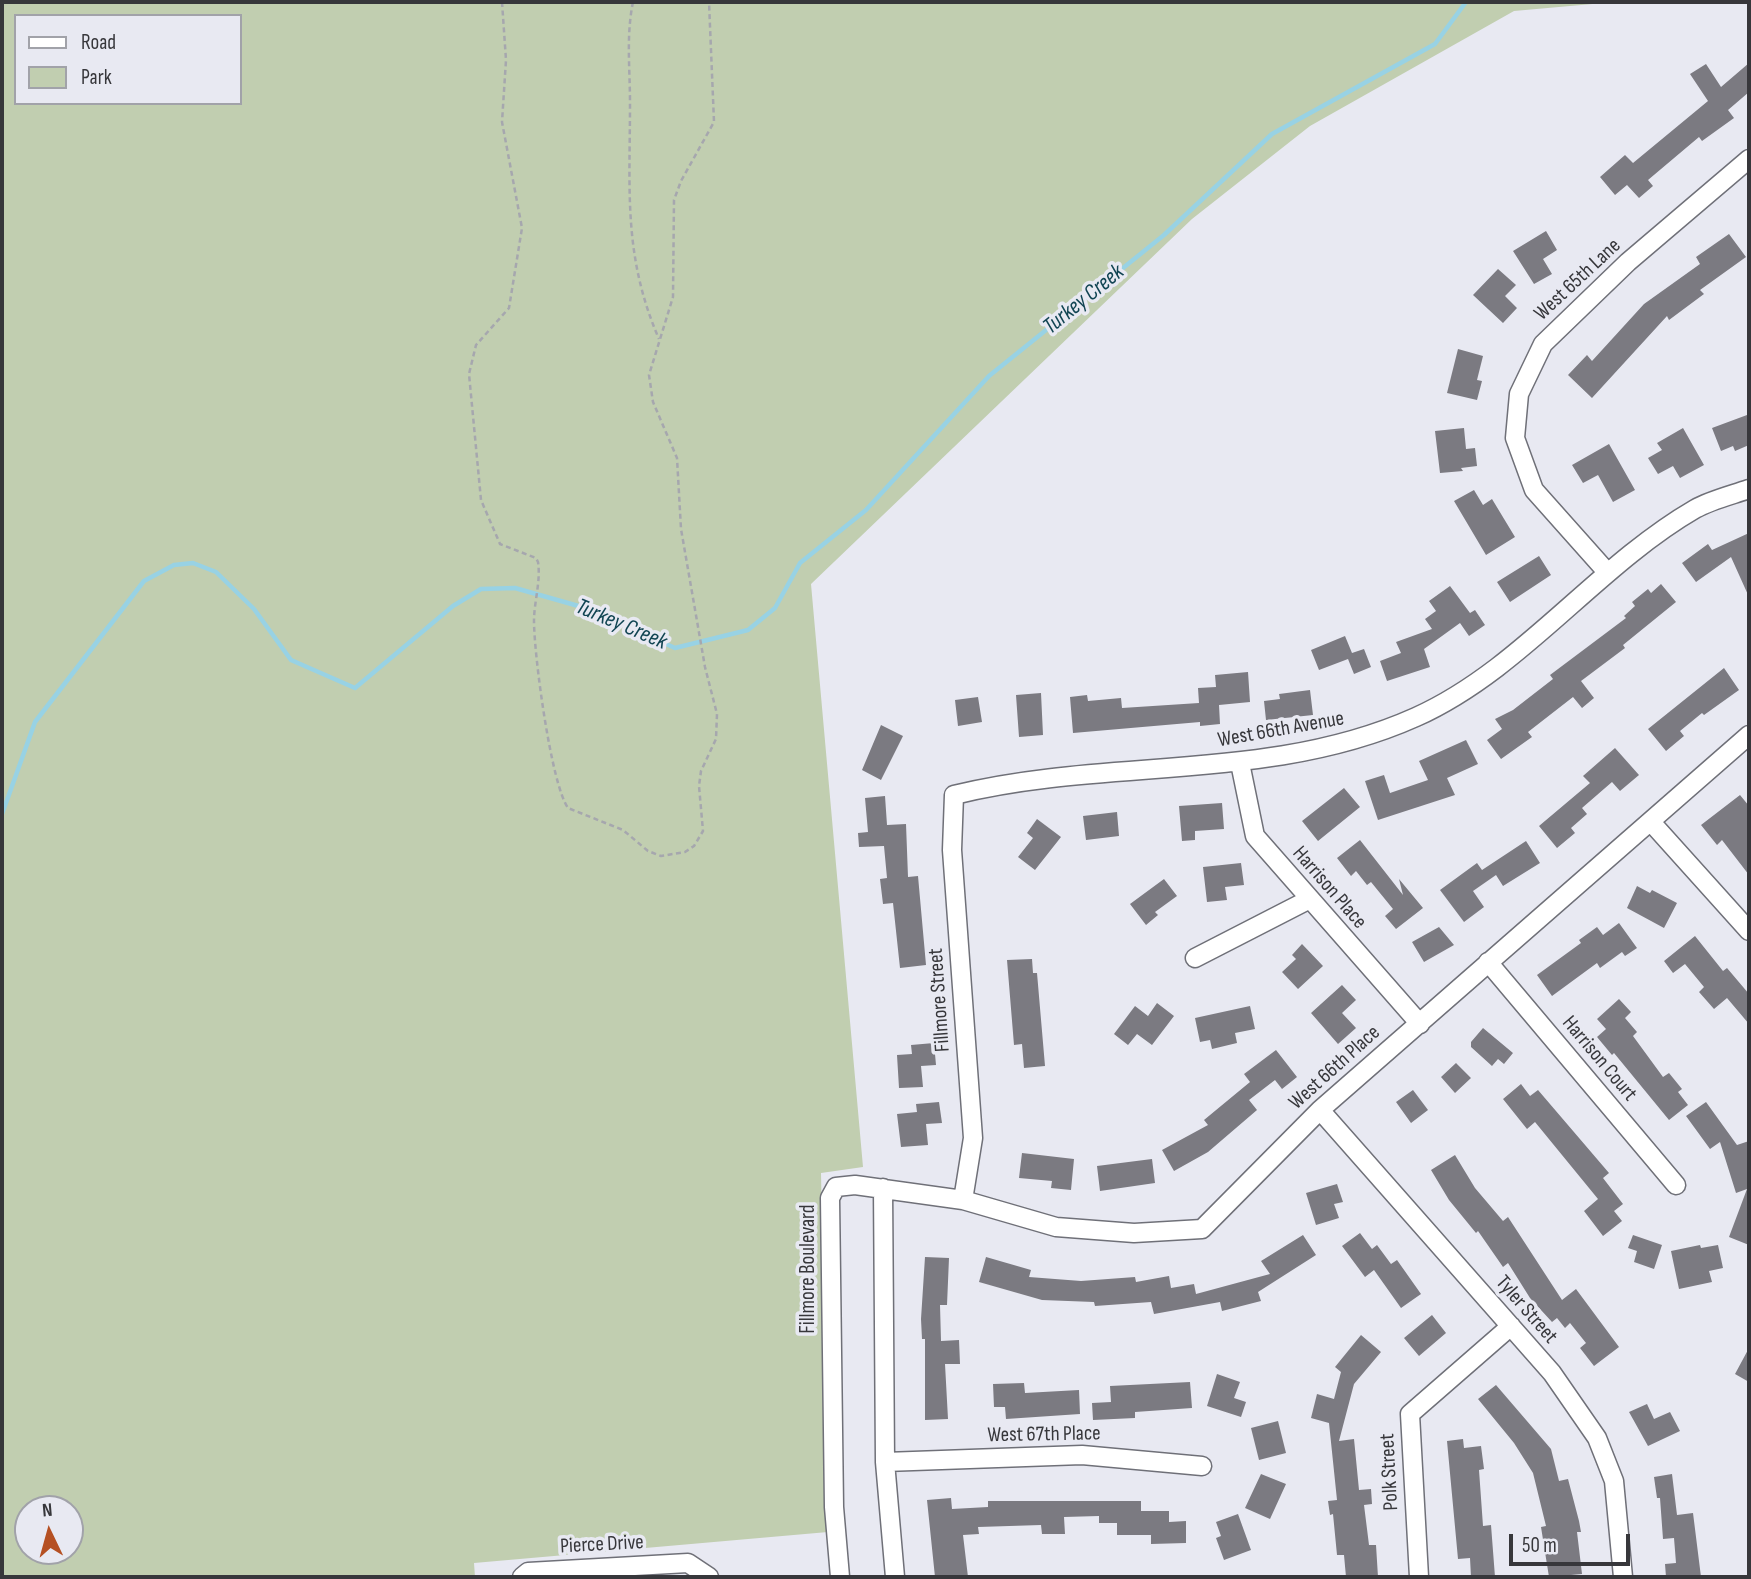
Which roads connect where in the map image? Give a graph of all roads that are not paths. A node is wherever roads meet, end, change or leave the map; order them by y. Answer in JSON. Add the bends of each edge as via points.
{"nodes":[{"id":1,"x":1749,"y":159,"type":"edge"},
{"id":2,"x":1749,"y":489,"type":"edge"},
{"id":3,"x":1607,"y":572,"type":"junction"},
{"id":4,"x":1749,"y":735,"type":"edge"},
{"id":5,"x":1240,"y":763,"type":"junction"},
{"id":6,"x":954,"y":795,"type":"joint"},
{"id":7,"x":1651,"y":822,"type":"junction"},
{"id":8,"x":1308,"y":900,"type":"junction"},
{"id":9,"x":1749,"y":931,"type":"edge"},
{"id":10,"x":1195,"y":958,"type":"dead end"},
{"id":11,"x":1488,"y":962,"type":"junction"},
{"id":12,"x":1420,"y":1024,"type":"junction"},
{"id":13,"x":1320,"y":1110,"type":"junction"},
{"id":14,"x":1676,"y":1185,"type":"dead end"},
{"id":15,"x":883,"y":1188,"type":"junction"},
{"id":16,"x":963,"y":1200,"type":"junction"},
{"id":17,"x":1511,"y":1326,"type":"junction"},
{"id":18,"x":885,"y":1462,"type":"junction"},
{"id":19,"x":1202,"y":1466,"type":"dead end"},
{"id":20,"x":522,"y":1577,"type":"edge"},
{"id":21,"x":709,"y":1577,"type":"edge"},
{"id":22,"x":841,"y":1577,"type":"edge"},
{"id":23,"x":895,"y":1577,"type":"edge"},
{"id":24,"x":1419,"y":1577,"type":"edge"},
{"id":25,"x":1623,"y":1577,"type":"edge"}],
"edges":[{"from":1,"to":3,"type":"street","name":"West 65th Lane","via":[[1628,262],[1543,344],[1520,394],[1515,438],[1534,490]]},
{"from":2,"to":3,"type":"street","name":"West 66th Avenue","via":[[1696,508]]},
{"from":3,"to":5,"type":"street","name":"West 66th Avenue","via":[[1465,691],[1418,716],[1369,737]]},
{"from":4,"to":7,"type":"street","name":"West 66th Place"},
{"from":5,"to":6,"type":"street","name":"West 66th Avenue","via":[[1001,783]]},
{"from":5,"to":8,"type":"street","name":"Harrison Place","via":[[1255,836]]},
{"from":6,"to":16,"type":"street","name":"Fillmore Street","via":[[952,850],[973,1138]]},
{"from":7,"to":9,"type":"street"},
{"from":7,"to":11,"type":"street","name":"West 66th Place"},
{"from":8,"to":10,"type":"street"},
{"from":8,"to":12,"type":"street","name":"Harrison Place"},
{"from":11,"to":12,"type":"street","name":"West 66th Place"},
{"from":11,"to":14,"type":"street","name":"Harrison Court"},
{"from":12,"to":13,"type":"street","name":"West 66th Place"},
{"from":13,"to":16,"type":"street","name":"West 66th Place","via":[[1202,1229],[1134,1233],[1056,1227]]},
{"from":13,"to":17,"type":"street","name":"Tyler Street"},
{"from":15,"to":16,"type":"street","name":"West 66th Place"},
{"from":15,"to":18,"type":"street"},
{"from":15,"to":22,"type":"street","name":"Fillmore Boulevard","via":[[836,1187],[830,1198],[834,1507]]},
{"from":17,"to":24,"type":"street","name":"Polk Street","via":[[1410,1414]]},
{"from":17,"to":25,"type":"street","name":"Tyler Street","via":[[1552,1373],[1597,1438],[1614,1481]]},
{"from":18,"to":19,"type":"street","name":"West 67th Place","via":[[1082,1455]]},
{"from":18,"to":23,"type":"street"},
{"from":20,"to":21,"type":"street","name":"Pierce Drive","via":[[528,1572],[688,1563]]}]}
